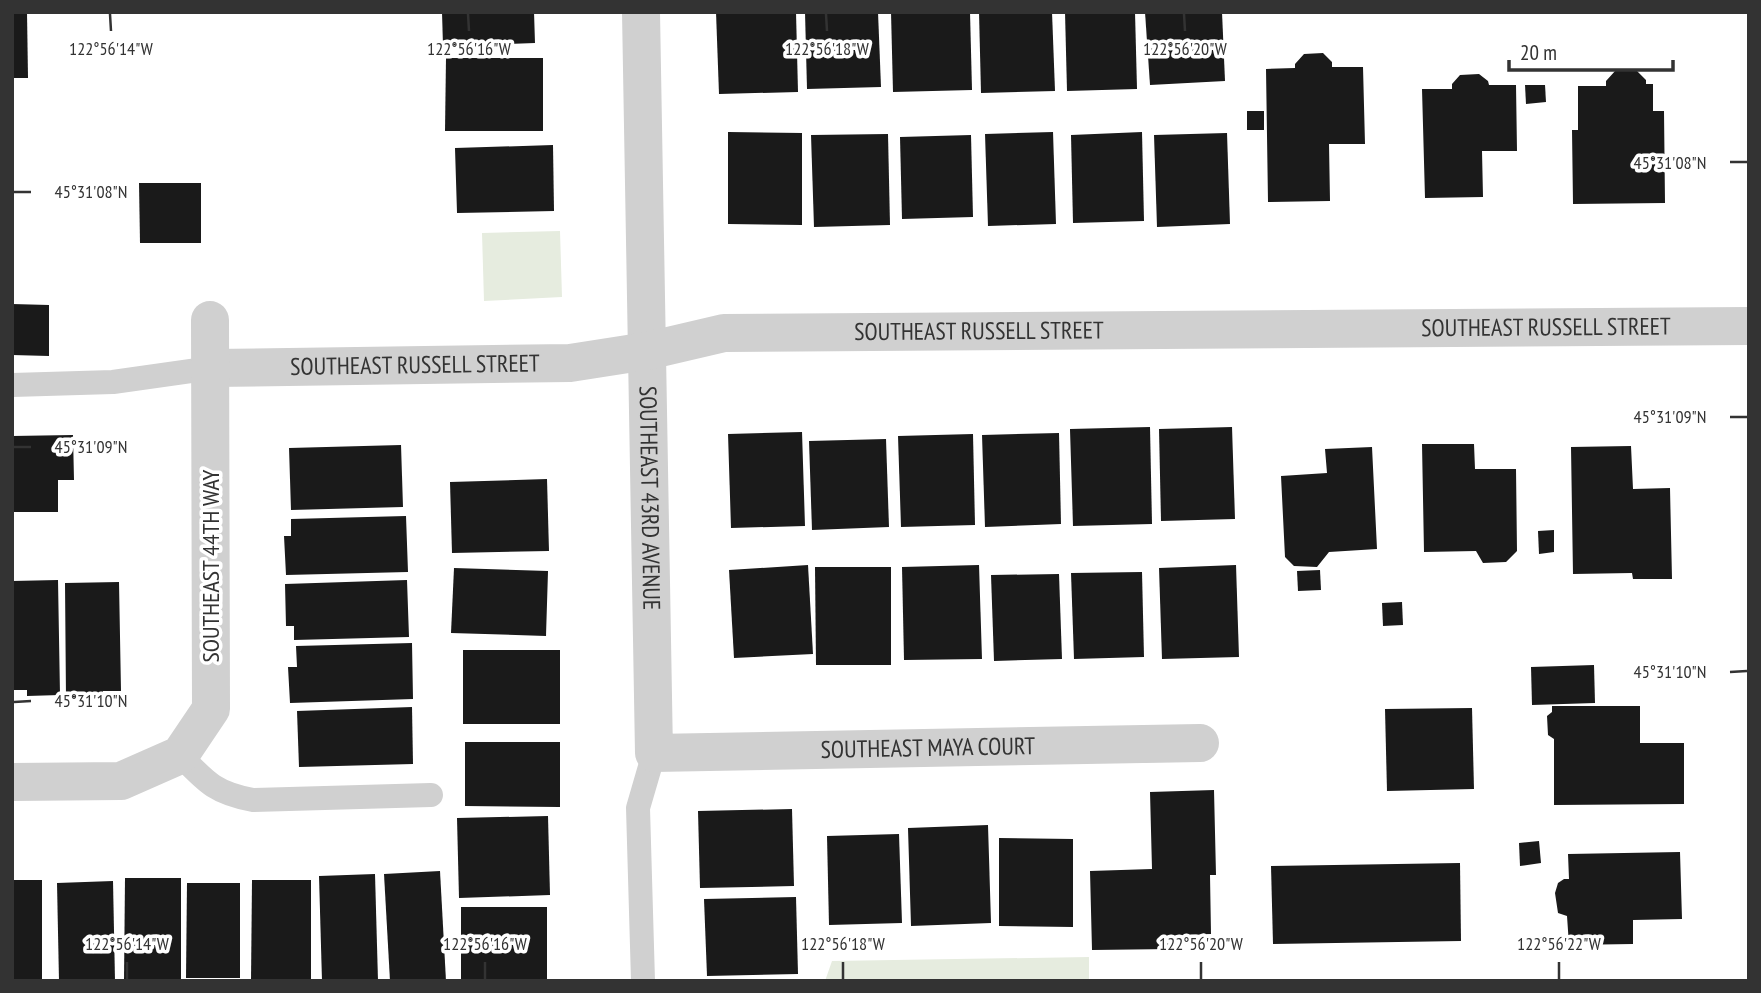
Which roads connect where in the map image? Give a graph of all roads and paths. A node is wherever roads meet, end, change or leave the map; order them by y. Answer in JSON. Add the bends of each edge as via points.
{"nodes":[{"id":1,"x":641,"y":12,"type":"edge"},
{"id":2,"x":210,"y":320,"type":"dead end"},
{"id":3,"x":1749,"y":326,"type":"edge"},
{"id":4,"x":647,"y":351,"type":"junction"},
{"id":5,"x":212,"y":368,"type":"junction"},
{"id":6,"x":12,"y":385,"type":"edge"},
{"id":7,"x":1200,"y":743,"type":"dead end"},
{"id":8,"x":654,"y":753,"type":"junction"},
{"id":9,"x":180,"y":755,"type":"junction"},
{"id":10,"x":12,"y":782,"type":"edge"},
{"id":11,"x":430,"y":795,"type":"dead end"},
{"id":12,"x":643,"y":981,"type":"edge"}],
"edges":[{"from":1,"to":4,"type":"street","name":"SOUTHEAST 43RD AVENUE"},
{"from":2,"to":5,"type":"street","name":"SOUTHEAST 44TH WAY"},
{"from":3,"to":4,"type":"street","name":"SOUTHEAST RUSSELL STREET","via":[[724,333]]},
{"from":4,"to":5,"type":"street","name":"SOUTHEAST RUSSELL STREET","via":[[570,363]]},
{"from":4,"to":8,"type":"street","name":"SOUTHEAST 43RD AVENUE"},
{"from":5,"to":6,"type":"lane","via":[[113,382]]},
{"from":5,"to":9,"type":"street","name":"SOUTHEAST 44TH WAY","via":[[211,709]]},
{"from":7,"to":8,"type":"street","name":"SOUTHEAST MAYA COURT"},
{"from":8,"to":12,"type":"lane","name":"SOUTHEAST 43RD AVENUE","via":[[638,808]]},
{"from":9,"to":10,"type":"street","via":[[121,781]]},
{"from":9,"to":11,"type":"lane","via":[[228,796],[253,800]]}]}
